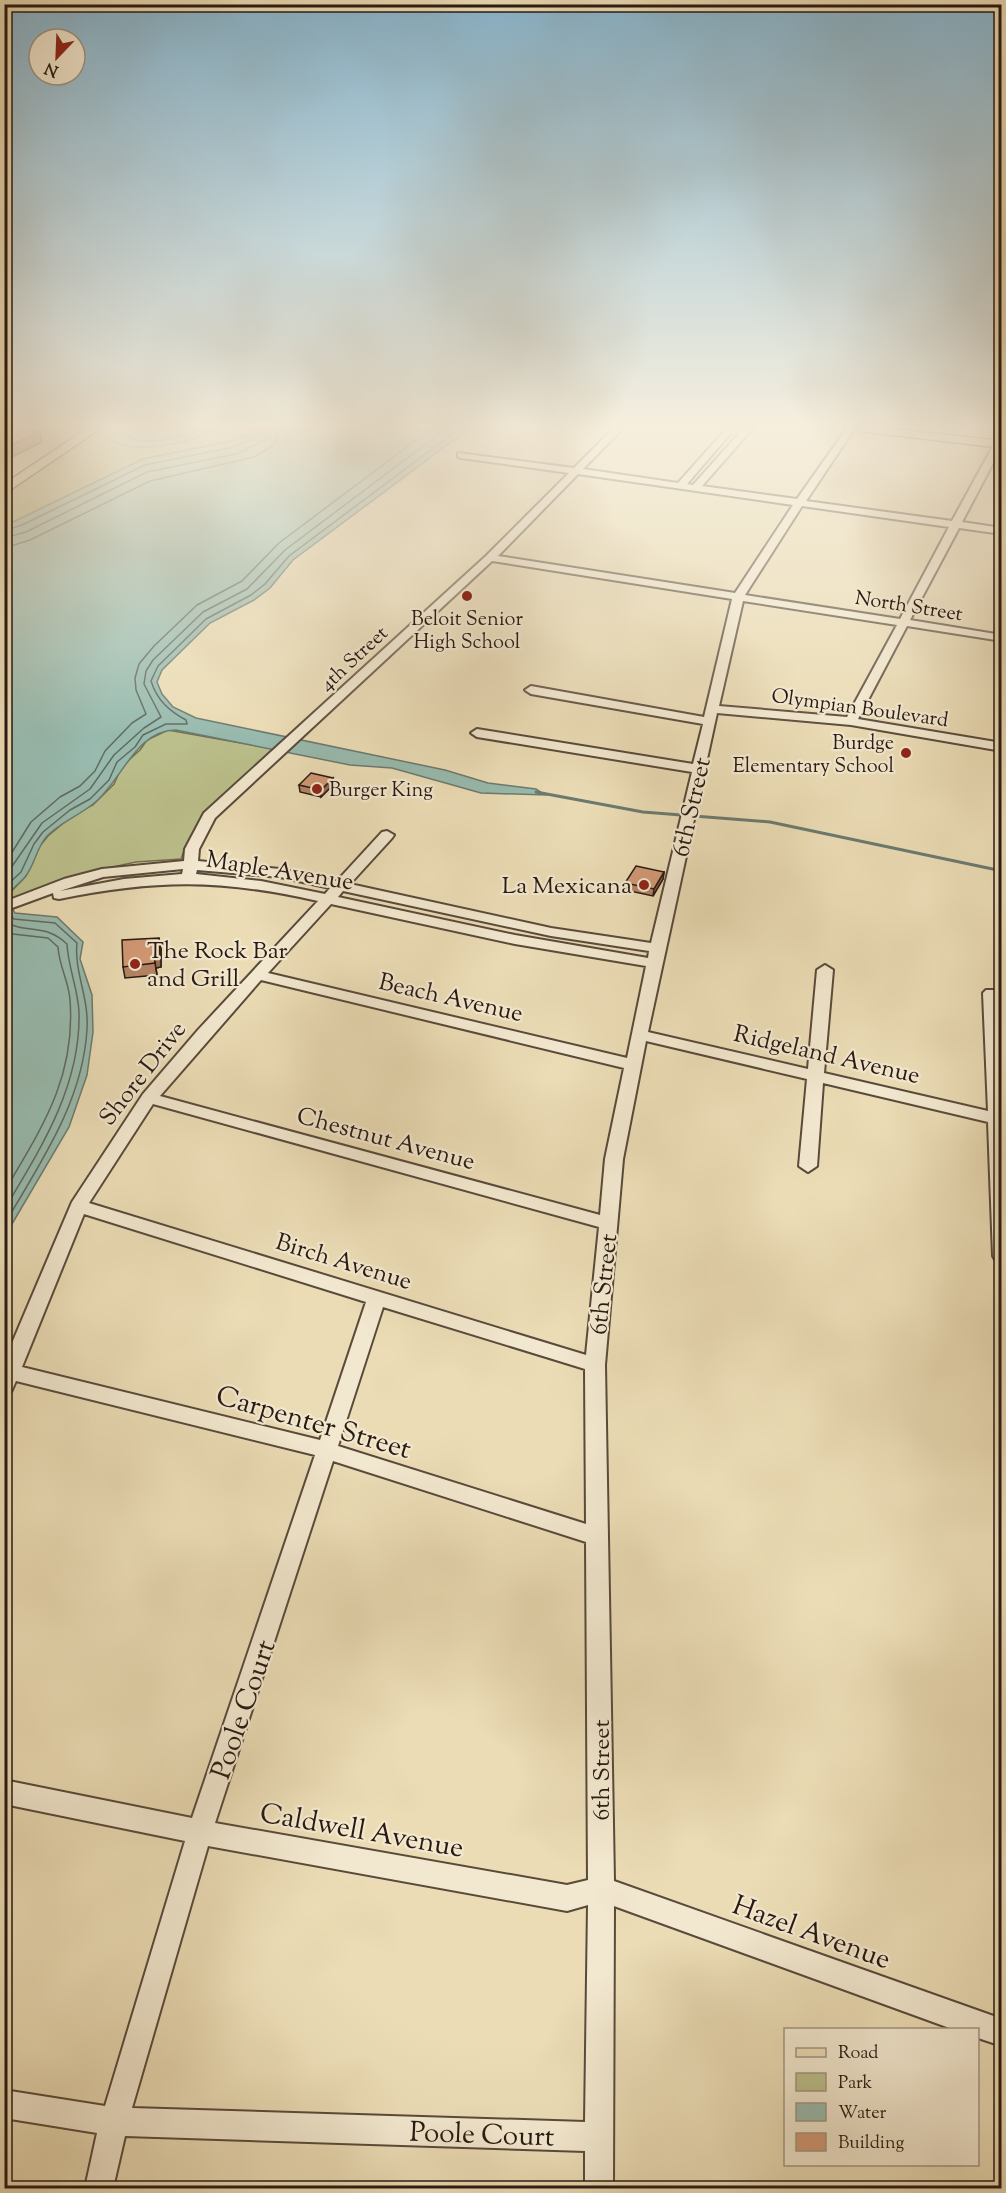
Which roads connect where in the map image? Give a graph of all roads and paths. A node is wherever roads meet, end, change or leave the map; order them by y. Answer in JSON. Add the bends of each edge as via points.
{"nodes":[{"id":1,"x":517,"y":530,"type":"edge"},
{"id":2,"x":781,"y":530,"type":"edge"},
{"id":3,"x":953,"y":530,"type":"edge"},
{"id":4,"x":490,"y":558,"type":"junction"},
{"id":5,"x":738,"y":597,"type":"junction"},
{"id":6,"x":906,"y":622,"type":"junction"},
{"id":7,"x":1002,"y":638,"type":"edge"},
{"id":8,"x":531,"y":690,"type":"dead end"},
{"id":9,"x":712,"y":716,"type":"junction"},
{"id":10,"x":851,"y":721,"type":"junction"},
{"id":11,"x":477,"y":733,"type":"dead end"},
{"id":12,"x":1001,"y":745,"type":"edge"},
{"id":13,"x":699,"y":769,"type":"junction"},
{"id":14,"x":387,"y":835,"type":"dead end"},
{"id":15,"x":190,"y":872,"type":"junction"},
{"id":16,"x":334,"y":892,"type":"junction"},
{"id":17,"x":9,"y":906,"type":"edge"},
{"id":18,"x":656,"y":956,"type":"junction"},
{"id":19,"x":825,"y":970,"type":"dead end"},
{"id":20,"x":259,"y":975,"type":"junction"},
{"id":21,"x":992,"y":993,"type":"dead end"},
{"id":22,"x":640,"y":1035,"type":"junction"},
{"id":23,"x":633,"y":1065,"type":"junction"},
{"id":24,"x":816,"y":1075,"type":"junction"},
{"id":25,"x":149,"y":1098,"type":"junction"},
{"id":26,"x":998,"y":1119,"type":"edge"},
{"id":27,"x":808,"y":1166,"type":"dead end"},
{"id":28,"x":78,"y":1206,"type":"junction"},
{"id":29,"x":609,"y":1224,"type":"junction"},
{"id":30,"x":1002,"y":1256,"type":"edge"},
{"id":31,"x":377,"y":1298,"type":"junction"},
{"id":32,"x":595,"y":1365,"type":"junction"},
{"id":33,"x":8,"y":1379,"type":"edge"},
{"id":34,"x":326,"y":1450,"type":"junction"},
{"id":35,"x":599,"y":1537,"type":"junction"},
{"id":36,"x":4,"y":1792,"type":"edge"},
{"id":37,"x":200,"y":1832,"type":"junction"},
{"id":38,"x":602,"y":1888,"type":"junction"},
{"id":39,"x":1002,"y":2033,"type":"edge"},
{"id":40,"x":4,"y":2104,"type":"edge"},
{"id":41,"x":114,"y":2122,"type":"junction"},
{"id":42,"x":598,"y":2137,"type":"junction"},
{"id":43,"x":99,"y":2188,"type":"edge"},
{"id":44,"x":599,"y":2188,"type":"edge"}],
"edges":[{"from":1,"to":4,"type":"street","name":"4th Street"},
{"from":2,"to":5,"type":"street","name":"6th Street"},
{"from":3,"to":6,"type":"street"},
{"from":4,"to":5,"type":"street","name":"North Street"},
{"from":4,"to":15,"type":"street","name":"4th Street","via":[[209,816],[192,849]]},
{"from":5,"to":6,"type":"street","name":"North Street"},
{"from":5,"to":9,"type":"street","name":"6th Street"},
{"from":6,"to":7,"type":"street","name":"North Street"},
{"from":6,"to":10,"type":"street"},
{"from":8,"to":9,"type":"street","name":"Olympian Boulevard"},
{"from":9,"to":10,"type":"street","name":"Olympian Boulevard"},
{"from":9,"to":13,"type":"street","name":"6th Street"},
{"from":10,"to":12,"type":"street","name":"Olympian Boulevard"},
{"from":11,"to":13,"type":"street"},
{"from":13,"to":18,"type":"street","name":"6th Street"},
{"from":14,"to":16,"type":"street","name":"Shore Drive"},
{"from":15,"to":16,"type":"street","name":"Maple Avenue"},
{"from":15,"to":17,"type":"street","name":"Maple Avenue"},
{"from":16,"to":18,"type":"street","name":"Maple Avenue","via":[[548,947]]},
{"from":16,"to":20,"type":"street","name":"Shore Drive"},
{"from":18,"to":22,"type":"street","name":"6th Street"},
{"from":19,"to":24,"type":"street"},
{"from":20,"to":23,"type":"street","name":"Beach Avenue"},
{"from":20,"to":25,"type":"street","name":"Shore Drive"},
{"from":21,"to":26,"type":"street"},
{"from":22,"to":23,"type":"street","name":"6th Street"},
{"from":22,"to":24,"type":"street","name":"Ridgeland Avenue"},
{"from":23,"to":29,"type":"street","name":"6th Street","via":[[614,1159]]},
{"from":24,"to":26,"type":"street","name":"Ridgeland Avenue"},
{"from":24,"to":27,"type":"street"},
{"from":25,"to":28,"type":"street","name":"Shore Drive"},
{"from":25,"to":29,"type":"street","name":"Chestnut Avenue"},
{"from":26,"to":30,"type":"street"},
{"from":28,"to":31,"type":"street","name":"Birch Avenue"},
{"from":28,"to":33,"type":"street","name":"Shore Drive"},
{"from":29,"to":32,"type":"street","name":"6th Street"},
{"from":31,"to":32,"type":"street","name":"Birch Avenue"},
{"from":31,"to":34,"type":"street","name":"Poole Court"},
{"from":32,"to":35,"type":"street","name":"6th Street"},
{"from":33,"to":34,"type":"street","name":"Carpenter Street"},
{"from":34,"to":35,"type":"street","name":"Carpenter Street"},
{"from":34,"to":37,"type":"street","name":"Poole Court"},
{"from":35,"to":38,"type":"street","name":"6th Street"},
{"from":36,"to":37,"type":"street","name":"Caldwell Avenue"},
{"from":37,"to":38,"type":"street","name":"Caldwell Avenue","via":[[567,1898]]},
{"from":37,"to":41,"type":"street","name":"Poole Court"},
{"from":38,"to":39,"type":"street","name":"Hazel Avenue"},
{"from":38,"to":42,"type":"street","name":"6th Street"},
{"from":40,"to":41,"type":"street","name":"Poole Court"},
{"from":41,"to":42,"type":"street","name":"Poole Court"},
{"from":41,"to":43,"type":"street","name":"Poole Court"},
{"from":42,"to":44,"type":"street","name":"6th Street"}]}
